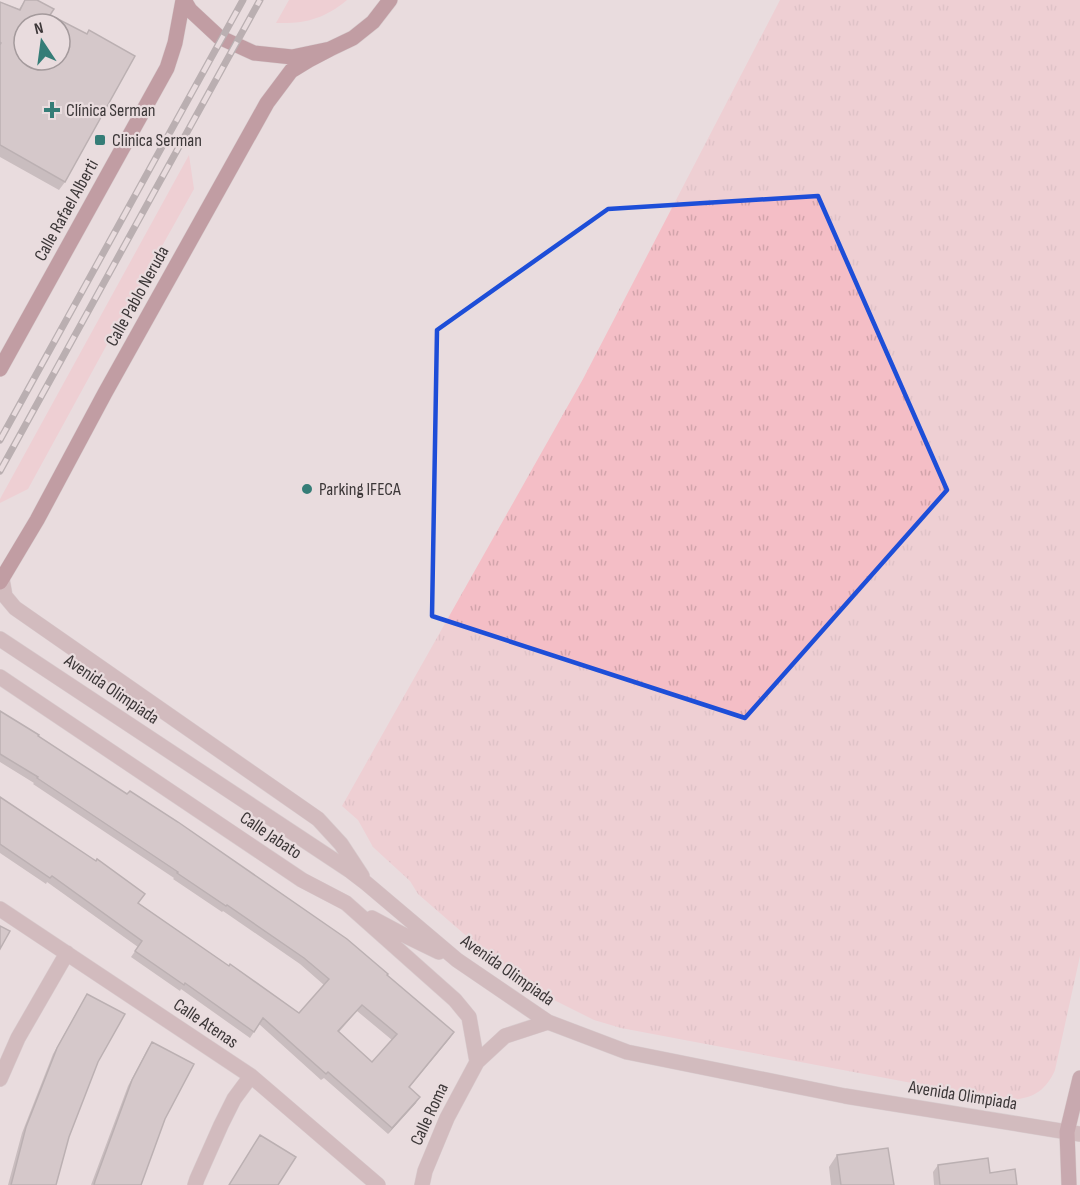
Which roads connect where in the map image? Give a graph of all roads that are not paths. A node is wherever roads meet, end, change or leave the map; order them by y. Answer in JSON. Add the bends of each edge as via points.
{"nodes":[{"id":1,"x":183,"y":0,"type":"edge"},
{"id":2,"x":390,"y":0,"type":"edge"},
{"id":3,"x":330,"y":50,"type":"junction"},
{"id":4,"x":0,"y":369,"type":"edge"},
{"id":5,"x":17,"y":554,"type":"junction"},
{"id":6,"x":0,"y":558,"type":"edge"},
{"id":7,"x":1,"y":581,"type":"edge"},
{"id":8,"x":0,"y":639,"type":"edge"},
{"id":9,"x":0,"y":677,"type":"edge"},
{"id":10,"x":366,"y":883,"type":"junction"},
{"id":11,"x":346,"y":903,"type":"junction"},
{"id":12,"x":0,"y":909,"type":"edge"},
{"id":13,"x":67,"y":953,"type":"junction"},
{"id":14,"x":457,"y":960,"type":"junction"},
{"id":15,"x":548,"y":1022,"type":"junction"},
{"id":16,"x":477,"y":1062,"type":"junction"},
{"id":17,"x":250,"y":1076,"type":"junction"},
{"id":18,"x":1080,"y":1078,"type":"edge"},
{"id":19,"x":0,"y":1079,"type":"edge"},
{"id":20,"x":1074,"y":1133,"type":"edge"},
{"id":21,"x":195,"y":1185,"type":"edge"},
{"id":22,"x":378,"y":1185,"type":"edge"},
{"id":23,"x":422,"y":1185,"type":"edge"},
{"id":24,"x":1069,"y":1185,"type":"edge"}],
"edges":[{"from":1,"to":3,"type":"main road","via":[[219,37],[254,53],[292,57]]},
{"from":1,"to":4,"type":"main road","name":"Calle Rafael Alberti","via":[[167,68]]},
{"from":2,"to":3,"type":"main road","name":"Calle Pablo Neruda","via":[[373,22]]},
{"from":3,"to":5,"type":"main road","name":"Calle Pablo Neruda","via":[[291,71],[267,103]]},
{"from":5,"to":6,"type":"main road"},
{"from":5,"to":7,"type":"main road","name":"Calle Pablo Neruda"},
{"from":7,"to":10,"type":"street","via":[[5,596],[15,609],[318,819],[341,844]]},
{"from":8,"to":10,"type":"street","name":"Avenida Olimpiada"},
{"from":9,"to":11,"type":"street","name":"Calle Jabato","via":[[302,880]]},
{"from":10,"to":14,"type":"street","name":"Avenida Olimpiada"},
{"from":11,"to":14,"type":"street"},
{"from":11,"to":16,"type":"street","name":"Calle Jabato","via":[[469,1017]]},
{"from":12,"to":13,"type":"street","name":"Calle Atenas"},
{"from":13,"to":17,"type":"street","name":"Calle Atenas"},
{"from":13,"to":19,"type":"street","via":[[18,1038]]},
{"from":14,"to":15,"type":"street","name":"Avenida Olimpiada"},
{"from":15,"to":16,"type":"street","name":"Calle Roma","via":[[505,1036]]},
{"from":15,"to":20,"type":"street","name":"Avenida Olimpiada","via":[[627,1052],[845,1096]]},
{"from":16,"to":23,"type":"street","name":"Calle Roma","via":[[447,1118]]},
{"from":17,"to":21,"type":"street","via":[[220,1125]]},
{"from":17,"to":22,"type":"street","name":"Calle Atenas"},
{"from":18,"to":20,"type":"main road"},
{"from":20,"to":24,"type":"main road"}]}
